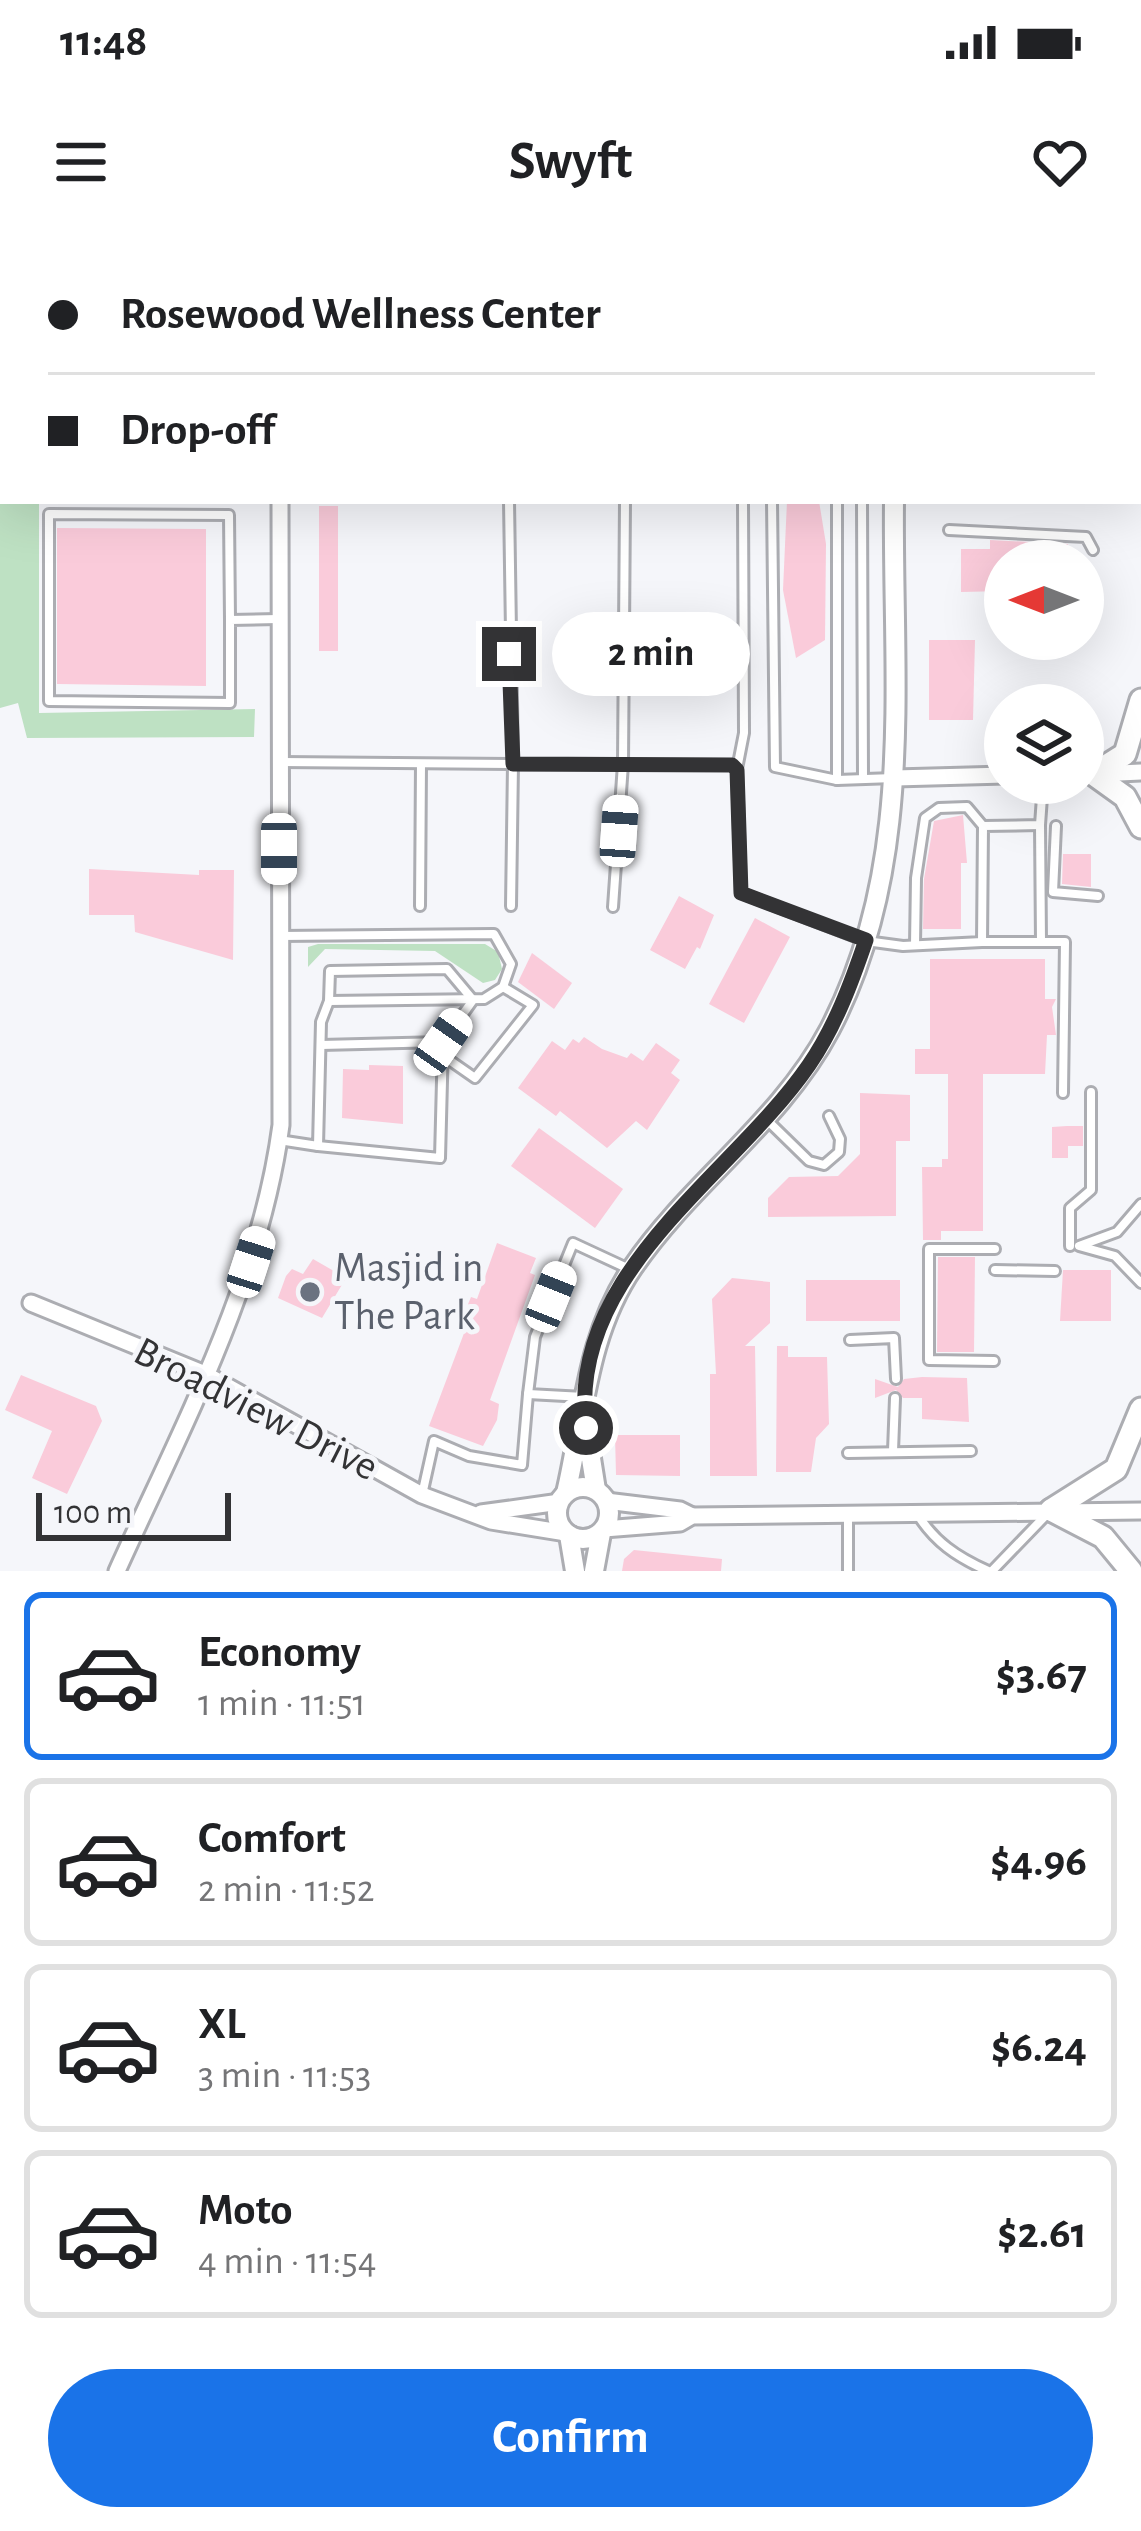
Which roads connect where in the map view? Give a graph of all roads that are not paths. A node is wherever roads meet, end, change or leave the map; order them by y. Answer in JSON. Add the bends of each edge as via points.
{"nodes":[{"id":1,"x":280,"y":504,"type":"edge"},
{"id":2,"x":509,"y":504,"type":"edge"},
{"id":3,"x":625,"y":504,"type":"edge"},
{"id":4,"x":742,"y":504,"type":"edge"},
{"id":5,"x":772,"y":504,"type":"edge"},
{"id":6,"x":837,"y":504,"type":"edge"},
{"id":7,"x":862,"y":504,"type":"edge"},
{"id":8,"x":894,"y":504,"type":"edge"},
{"id":9,"x":949,"y":530,"type":"dead end"},
{"id":10,"x":1088,"y":540,"type":"edge"},
{"id":11,"x":278,"y":619,"type":"junction"},
{"id":12,"x":230,"y":620,"type":"junction"},
{"id":13,"x":1141,"y":700,"type":"edge"},
{"id":14,"x":279,"y":762,"type":"junction"},
{"id":15,"x":421,"y":764,"type":"junction"},
{"id":16,"x":513,"y":764,"type":"junction"},
{"id":17,"x":623,"y":764,"type":"junction"},
{"id":18,"x":1104,"y":765,"type":"edge"},
{"id":19,"x":737,"y":770,"type":"junction"},
{"id":20,"x":1141,"y":772,"type":"edge"},
{"id":21,"x":1104,"y":773,"type":"edge"},
{"id":22,"x":984,"y":776,"type":"edge"},
{"id":23,"x":895,"y":778,"type":"junction"},
{"id":24,"x":862,"y":779,"type":"junction"},
{"id":25,"x":837,"y":780,"type":"junction"},
{"id":26,"x":1104,"y":784,"type":"edge"},
{"id":27,"x":1042,"y":804,"type":"edge"},
{"id":28,"x":1040,"y":825,"type":"junction"},
{"id":29,"x":983,"y":826,"type":"junction"},
{"id":30,"x":1055,"y":826,"type":"dead end"},
{"id":31,"x":1141,"y":827,"type":"edge"},
{"id":32,"x":1098,"y":896,"type":"dead end"},
{"id":33,"x":420,"y":906,"type":"dead end"},
{"id":34,"x":512,"y":907,"type":"dead end"},
{"id":35,"x":613,"y":907,"type":"dead end"},
{"id":36,"x":278,"y":936,"type":"junction"},
{"id":37,"x":866,"y":940,"type":"junction"},
{"id":38,"x":982,"y":942,"type":"junction"},
{"id":39,"x":1041,"y":943,"type":"junction"},
{"id":40,"x":915,"y":945,"type":"junction"},
{"id":41,"x":503,"y":987,"type":"junction"},
{"id":42,"x":472,"y":1000,"type":"junction"},
{"id":43,"x":329,"y":1001,"type":"junction"},
{"id":44,"x":443,"y":1042,"type":"junction"},
{"id":45,"x":321,"y":1045,"type":"junction"},
{"id":46,"x":442,"y":1055,"type":"junction"},
{"id":47,"x":1090,"y":1092,"type":"dead end"},
{"id":48,"x":1063,"y":1093,"type":"dead end"},
{"id":49,"x":829,"y":1116,"type":"dead end"},
{"id":50,"x":766,"y":1119,"type":"junction"},
{"id":51,"x":279,"y":1139,"type":"junction"},
{"id":52,"x":318,"y":1146,"type":"junction"},
{"id":53,"x":1141,"y":1204,"type":"edge"},
{"id":54,"x":1070,"y":1246,"type":"dead end"},
{"id":55,"x":995,"y":1249,"type":"dead end"},
{"id":56,"x":631,"y":1270,"type":"junction"},
{"id":57,"x":995,"y":1270,"type":"dead end"},
{"id":58,"x":1055,"y":1271,"type":"dead end"},
{"id":59,"x":1141,"y":1283,"type":"edge"},
{"id":60,"x":31,"y":1303,"type":"dead end"},
{"id":61,"x":850,"y":1340,"type":"dead end"},
{"id":62,"x":994,"y":1361,"type":"dead end"},
{"id":63,"x":205,"y":1374,"type":"junction"},
{"id":64,"x":896,"y":1379,"type":"dead end"},
{"id":65,"x":528,"y":1394,"type":"junction"},
{"id":66,"x":895,"y":1398,"type":"dead end"},
{"id":67,"x":584,"y":1404,"type":"junction"},
{"id":68,"x":1141,"y":1409,"type":"edge"},
{"id":69,"x":893,"y":1451,"type":"junction"},
{"id":70,"x":971,"y":1451,"type":"dead end"},
{"id":71,"x":848,"y":1453,"type":"dead end"},
{"id":72,"x":422,"y":1495,"type":"junction"},
{"id":73,"x":601,"y":1495,"type":"junction"},
{"id":74,"x":563,"y":1498,"type":"junction"},
{"id":75,"x":1051,"y":1510,"type":"junction"},
{"id":76,"x":916,"y":1511,"type":"junction"},
{"id":77,"x":1141,"y":1511,"type":"edge"},
{"id":78,"x":848,"y":1512,"type":"junction"},
{"id":79,"x":481,"y":1513,"type":"junction"},
{"id":80,"x":692,"y":1516,"type":"junction"},
{"id":81,"x":603,"y":1531,"type":"junction"},
{"id":82,"x":567,"y":1534,"type":"junction"},
{"id":83,"x":117,"y":1571,"type":"edge"},
{"id":84,"x":574,"y":1571,"type":"edge"},
{"id":85,"x":594,"y":1571,"type":"edge"},
{"id":86,"x":848,"y":1571,"type":"edge"},
{"id":87,"x":990,"y":1571,"type":"edge"},
{"id":88,"x":1131,"y":1571,"type":"edge"}],
"edges":[{"from":1,"to":11,"type":"street"},
{"from":2,"to":16,"type":"lane"},
{"from":3,"to":17,"type":"lane"},
{"from":4,"to":19,"type":"lane","via":[[744,733]]},
{"from":5,"to":25,"type":"lane","via":[[771,754],[782,771]]},
{"from":6,"to":25,"type":"lane"},
{"from":7,"to":24,"type":"lane"},
{"from":8,"to":23,"type":"street"},
{"from":9,"to":10,"type":"lane"},
{"from":11,"to":12,"type":"lane"},
{"from":11,"to":14,"type":"street"},
{"from":12,"to":12,"type":"lane","via":[[230,703],[49,701],[49,514],[229,515]]},
{"from":13,"to":18,"type":"main road","via":[[1125,754]]},
{"from":14,"to":15,"type":"lane"},
{"from":14,"to":36,"type":"street"},
{"from":15,"to":16,"type":"lane"},
{"from":15,"to":33,"type":"lane"},
{"from":16,"to":17,"type":"lane"},
{"from":16,"to":34,"type":"lane"},
{"from":17,"to":19,"type":"lane"},
{"from":17,"to":35,"type":"lane"},
{"from":19,"to":37,"type":"lane","via":[[741,893]]},
{"from":20,"to":21,"type":"street"},
{"from":22,"to":23,"type":"street"},
{"from":23,"to":24,"type":"lane"},
{"from":23,"to":37,"type":"street","via":[[890,849]]},
{"from":24,"to":25,"type":"lane"},
{"from":26,"to":31,"type":"main road","via":[[1125,797]]},
{"from":27,"to":28,"type":"lane"},
{"from":28,"to":29,"type":"lane"},
{"from":28,"to":39,"type":"lane"},
{"from":29,"to":38,"type":"lane"},
{"from":29,"to":40,"type":"lane","via":[[967,807],[939,808],[926,818]]},
{"from":30,"to":32,"type":"lane","via":[[1053,892]]},
{"from":36,"to":41,"type":"lane","via":[[494,934],[509,952]]},
{"from":36,"to":51,"type":"street"},
{"from":37,"to":40,"type":"lane"},
{"from":37,"to":50,"type":"street","via":[[829,1030]]},
{"from":38,"to":39,"type":"lane"},
{"from":38,"to":40,"type":"lane"},
{"from":39,"to":48,"type":"lane","via":[[1065,942]]},
{"from":41,"to":42,"type":"lane"},
{"from":41,"to":46,"type":"lane","via":[[533,1005],[476,1078]]},
{"from":42,"to":43,"type":"lane"},
{"from":42,"to":43,"type":"lane","via":[[447,969],[330,971]]},
{"from":42,"to":44,"type":"lane"},
{"from":43,"to":45,"type":"lane"},
{"from":44,"to":45,"type":"lane"},
{"from":44,"to":46,"type":"lane"},
{"from":45,"to":52,"type":"lane"},
{"from":46,"to":52,"type":"lane","via":[[440,1158]]},
{"from":47,"to":54,"type":"lane","via":[[1091,1190],[1070,1208]]},
{"from":49,"to":50,"type":"lane","via":[[839,1152],[824,1165],[808,1161]]},
{"from":50,"to":56,"type":"street"},
{"from":51,"to":52,"type":"lane"},
{"from":51,"to":63,"type":"street","via":[[264,1220]]},
{"from":53,"to":59,"type":"lane","via":[[1117,1232],[1079,1246],[1115,1256]]},
{"from":55,"to":62,"type":"lane","via":[[929,1249],[929,1360]]},
{"from":56,"to":65,"type":"lane","via":[[573,1243],[536,1337]]},
{"from":56,"to":67,"type":"street","via":[[606,1318]]},
{"from":57,"to":58,"type":"lane"},
{"from":60,"to":63,"type":"street","name":"Broadview Drive"},
{"from":61,"to":64,"type":"lane","via":[[894,1338]]},
{"from":63,"to":72,"type":"street","name":"Broadview Drive"},
{"from":63,"to":83,"type":"street"},
{"from":65,"to":67,"type":"lane"},
{"from":65,"to":72,"type":"lane","via":[[522,1465],[434,1441]]},
{"from":66,"to":69,"type":"lane"},
{"from":67,"to":73,"type":"street"},
{"from":67,"to":74,"type":"street"},
{"from":68,"to":75,"type":"main road","via":[[1116,1469]]},
{"from":69,"to":70,"type":"lane"},
{"from":69,"to":71,"type":"lane"},
{"from":72,"to":79,"type":"street","name":"Broadview Drive"},
{"from":73,"to":74,"type":"street","via":[[578,1487]]},
{"from":73,"to":80,"type":"street"},
{"from":73,"to":81,"type":"street"},
{"from":74,"to":79,"type":"street"},
{"from":74,"to":82,"type":"street","via":[[557,1515]]},
{"from":75,"to":76,"type":"street"},
{"from":75,"to":77,"type":"street"},
{"from":75,"to":87,"type":"lane"},
{"from":75,"to":88,"type":"main road","via":[[1103,1537]]},
{"from":76,"to":78,"type":"street"},
{"from":76,"to":87,"type":"lane","via":[[957,1557]]},
{"from":78,"to":80,"type":"street"},
{"from":78,"to":86,"type":"lane"},
{"from":79,"to":82,"type":"street","name":"Broadview Drive"},
{"from":80,"to":81,"type":"street"},
{"from":81,"to":82,"type":"street","via":[[586,1540]]},
{"from":81,"to":85,"type":"street"},
{"from":82,"to":84,"type":"street"}]}
